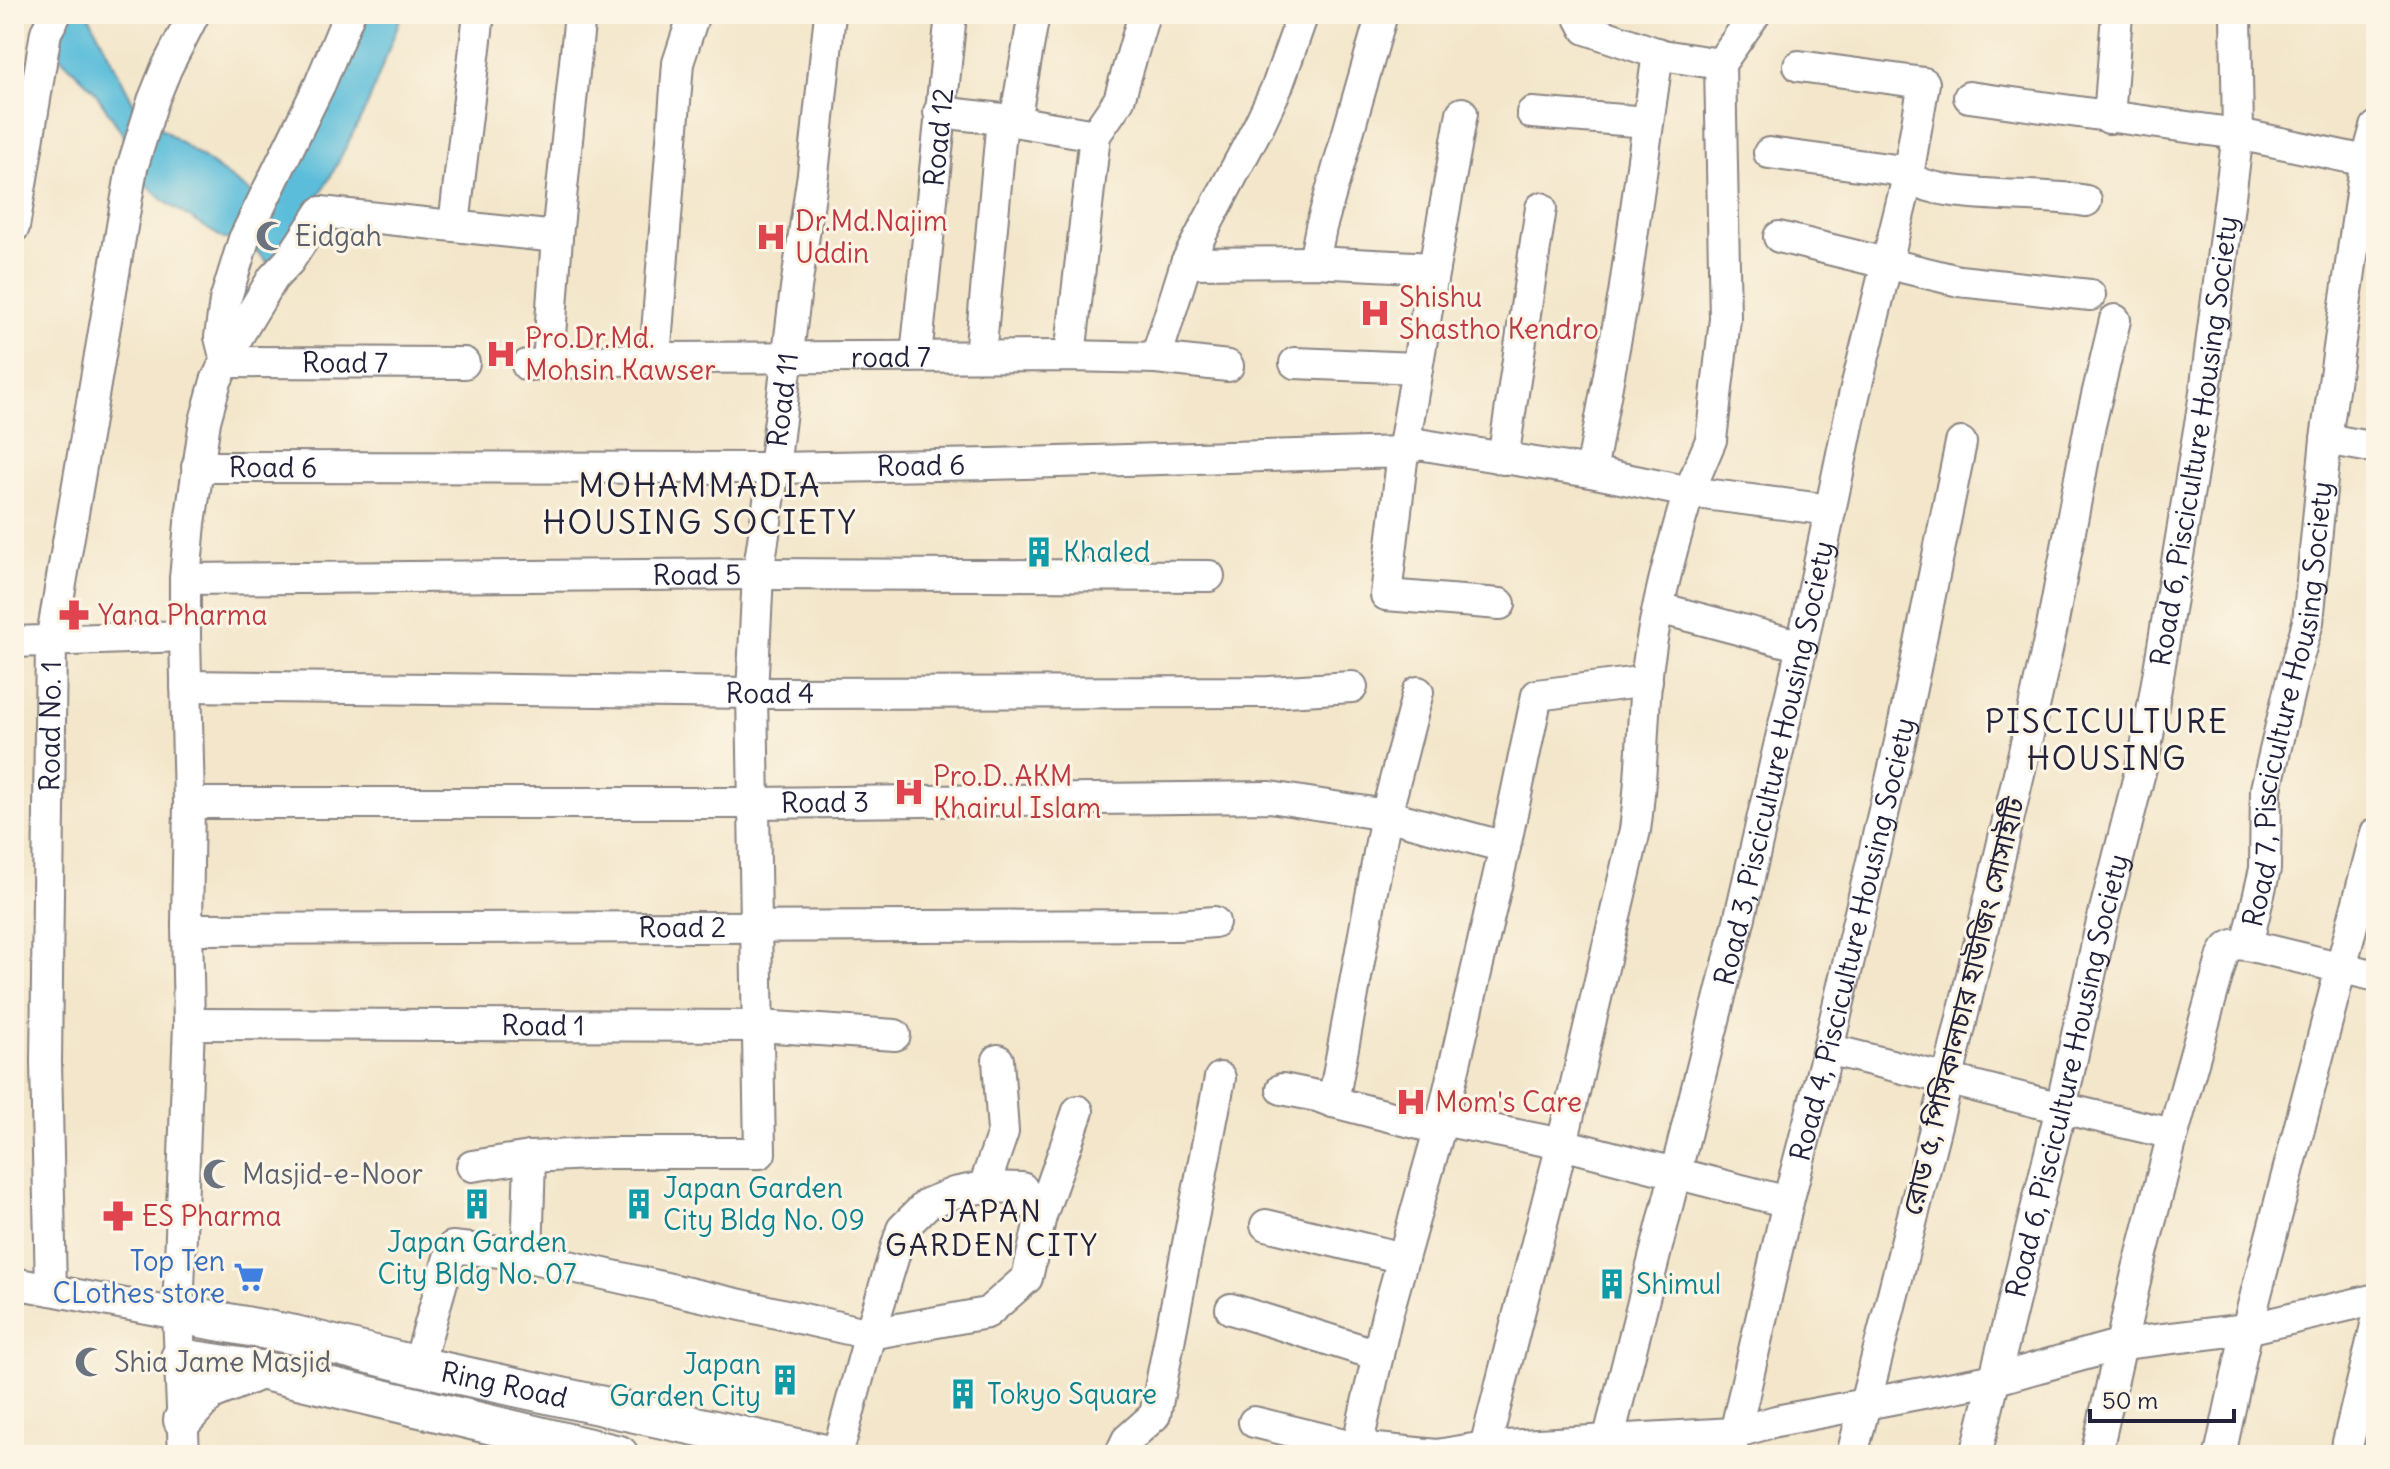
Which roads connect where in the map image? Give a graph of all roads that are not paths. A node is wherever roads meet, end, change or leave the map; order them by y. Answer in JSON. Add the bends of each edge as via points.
{"nodes":[{"id":1,"x":194,"y":14,"type":"edge"},
{"id":2,"x":349,"y":14,"type":"edge"},
{"id":3,"x":479,"y":14,"type":"edge"},
{"id":4,"x":580,"y":14,"type":"edge"},
{"id":5,"x":694,"y":14,"type":"edge"},
{"id":6,"x":830,"y":14,"type":"edge"},
{"id":7,"x":951,"y":14,"type":"edge"},
{"id":8,"x":1034,"y":14,"type":"edge"},
{"id":9,"x":1144,"y":14,"type":"edge"},
{"id":10,"x":1303,"y":14,"type":"edge"},
{"id":11,"x":1382,"y":14,"type":"edge"},
{"id":12,"x":1578,"y":14,"type":"edge"},
{"id":13,"x":1755,"y":14,"type":"edge"},
{"id":14,"x":2117,"y":14,"type":"edge"},
{"id":15,"x":2236,"y":14,"type":"edge"},
{"id":16,"x":47,"y":22,"type":"edge"},
{"id":17,"x":1658,"y":53,"type":"junction"},
{"id":18,"x":1720,"y":64,"type":"junction"},
{"id":19,"x":1799,"y":66,"type":"dead end"},
{"id":20,"x":1969,"y":97,"type":"dead end"},
{"id":21,"x":939,"y":112,"type":"junction"},
{"id":22,"x":1462,"y":113,"type":"dead end"},
{"id":23,"x":1532,"y":113,"type":"dead end"},
{"id":24,"x":2109,"y":118,"type":"junction"},
{"id":25,"x":1008,"y":120,"type":"junction"},
{"id":26,"x":1648,"y":122,"type":"junction"},
{"id":27,"x":2376,"y":127,"type":"edge"},
{"id":28,"x":2238,"y":134,"type":"junction"},
{"id":29,"x":1095,"y":135,"type":"junction"},
{"id":30,"x":1769,"y":153,"type":"dead end"},
{"id":31,"x":2366,"y":161,"type":"junction"},
{"id":32,"x":1907,"y":181,"type":"junction"},
{"id":33,"x":2086,"y":201,"type":"dead end"},
{"id":34,"x":1541,"y":208,"type":"dead end"},
{"id":35,"x":454,"y":225,"type":"junction"},
{"id":36,"x":14,"y":227,"type":"edge"},
{"id":37,"x":557,"y":237,"type":"junction"},
{"id":38,"x":1779,"y":237,"type":"dead end"},
{"id":39,"x":240,"y":251,"type":"junction"},
{"id":40,"x":1314,"y":262,"type":"junction"},
{"id":41,"x":1186,"y":263,"type":"junction"},
{"id":42,"x":1887,"y":263,"type":"junction"},
{"id":43,"x":1434,"y":268,"type":"junction"},
{"id":44,"x":273,"y":278,"type":"junction"},
{"id":45,"x":2090,"y":295,"type":"dead end"},
{"id":46,"x":2115,"y":320,"type":"dead end"},
{"id":47,"x":916,"y":356,"type":"junction"},
{"id":48,"x":980,"y":356,"type":"junction"},
{"id":49,"x":1070,"y":356,"type":"junction"},
{"id":50,"x":655,"y":358,"type":"junction"},
{"id":51,"x":1156,"y":358,"type":"junction"},
{"id":52,"x":788,"y":359,"type":"junction"},
{"id":53,"x":227,"y":362,"type":"junction"},
{"id":54,"x":464,"y":363,"type":"dead end"},
{"id":55,"x":1295,"y":363,"type":"dead end"},
{"id":56,"x":1228,"y":366,"type":"dead end"},
{"id":57,"x":1417,"y":368,"type":"junction"},
{"id":58,"x":2326,"y":439,"type":"junction"},
{"id":59,"x":1961,"y":443,"type":"dead end"},
{"id":60,"x":2376,"y":448,"type":"edge"},
{"id":61,"x":1403,"y":452,"type":"junction"},
{"id":62,"x":1503,"y":459,"type":"junction"},
{"id":63,"x":197,"y":467,"type":"junction"},
{"id":64,"x":774,"y":468,"type":"junction"},
{"id":65,"x":1591,"y":472,"type":"junction"},
{"id":66,"x":1689,"y":492,"type":"junction"},
{"id":67,"x":1830,"y":510,"type":"junction"},
{"id":68,"x":758,"y":574,"type":"junction"},
{"id":69,"x":1209,"y":576,"type":"dead end"},
{"id":70,"x":185,"y":579,"type":"junction"},
{"id":71,"x":1500,"y":604,"type":"dead end"},
{"id":72,"x":1659,"y":608,"type":"junction"},
{"id":73,"x":185,"y":636,"type":"junction"},
{"id":74,"x":14,"y":642,"type":"edge"},
{"id":75,"x":51,"y":642,"type":"junction"},
{"id":76,"x":1802,"y":646,"type":"junction"},
{"id":77,"x":1647,"y":681,"type":"junction"},
{"id":78,"x":186,"y":686,"type":"junction"},
{"id":79,"x":1352,"y":687,"type":"dead end"},
{"id":80,"x":1418,"y":692,"type":"dead end"},
{"id":81,"x":752,"y":693,"type":"junction"},
{"id":82,"x":189,"y":803,"type":"junction"},
{"id":83,"x":755,"y":803,"type":"junction"},
{"id":84,"x":1386,"y":815,"type":"junction"},
{"id":85,"x":2376,"y":833,"type":"edge"},
{"id":86,"x":1505,"y":847,"type":"junction"},
{"id":87,"x":1214,"y":922,"type":"dead end"},
{"id":88,"x":187,"y":925,"type":"junction"},
{"id":89,"x":757,"y":928,"type":"junction"},
{"id":90,"x":2247,"y":945,"type":"junction"},
{"id":91,"x":2342,"y":969,"type":"junction"},
{"id":92,"x":2376,"y":976,"type":"edge"},
{"id":93,"x":189,"y":1024,"type":"junction"},
{"id":94,"x":759,"y":1026,"type":"junction"},
{"id":95,"x":895,"y":1035,"type":"dead end"},
{"id":96,"x":1828,"y":1049,"type":"junction"},
{"id":97,"x":998,"y":1060,"type":"dead end"},
{"id":98,"x":1220,"y":1078,"type":"dead end"},
{"id":99,"x":1948,"y":1078,"type":"junction"},
{"id":100,"x":1282,"y":1089,"type":"dead end"},
{"id":101,"x":1333,"y":1102,"type":"junction"},
{"id":102,"x":2061,"y":1108,"type":"junction"},
{"id":103,"x":1078,"y":1111,"type":"dead end"},
{"id":104,"x":1441,"y":1125,"type":"junction"},
{"id":105,"x":2173,"y":1134,"type":"junction"},
{"id":106,"x":1562,"y":1144,"type":"junction"},
{"id":107,"x":530,"y":1157,"type":"junction"},
{"id":108,"x":472,"y":1166,"type":"dead end"},
{"id":109,"x":1676,"y":1174,"type":"junction"},
{"id":110,"x":984,"y":1187,"type":"junction"},
{"id":111,"x":182,"y":1189,"type":"junction"},
{"id":112,"x":1788,"y":1202,"type":"junction"},
{"id":113,"x":1041,"y":1216,"type":"junction"},
{"id":114,"x":1266,"y":1225,"type":"dead end"},
{"id":115,"x":527,"y":1257,"type":"junction"},
{"id":116,"x":1403,"y":1258,"type":"junction"},
{"id":117,"x":14,"y":1283,"type":"edge"},
{"id":118,"x":51,"y":1290,"type":"junction"},
{"id":119,"x":2376,"y":1299,"type":"edge"},
{"id":120,"x":1231,"y":1309,"type":"dead end"},
{"id":121,"x":178,"y":1314,"type":"junction"},
{"id":122,"x":2376,"y":1325,"type":"edge"},
{"id":123,"x":2247,"y":1329,"type":"junction"},
{"id":124,"x":278,"y":1334,"type":"junction"},
{"id":125,"x":870,"y":1334,"type":"junction"},
{"id":126,"x":2122,"y":1344,"type":"junction"},
{"id":127,"x":1378,"y":1355,"type":"junction"},
{"id":128,"x":180,"y":1358,"type":"junction"},
{"id":129,"x":418,"y":1366,"type":"junction"},
{"id":130,"x":260,"y":1370,"type":"junction"},
{"id":131,"x":1996,"y":1379,"type":"junction"},
{"id":132,"x":515,"y":1386,"type":"junction"},
{"id":133,"x":1863,"y":1405,"type":"junction"},
{"id":134,"x":1254,"y":1422,"type":"dead end"},
{"id":135,"x":504,"y":1427,"type":"junction"},
{"id":136,"x":184,"y":1438,"type":"edge"},
{"id":137,"x":1608,"y":1441,"type":"junction"},
{"id":138,"x":1732,"y":1444,"type":"edge"},
{"id":139,"x":1485,"y":1447,"type":"junction"},
{"id":140,"x":1357,"y":1451,"type":"edge"},
{"id":141,"x":619,"y":1455,"type":"edge"},
{"id":142,"x":830,"y":1455,"type":"edge"},
{"id":143,"x":837,"y":1455,"type":"edge"},
{"id":144,"x":1120,"y":1455,"type":"edge"},
{"id":145,"x":1852,"y":1455,"type":"edge"},
{"id":146,"x":1976,"y":1455,"type":"edge"},
{"id":147,"x":2096,"y":1455,"type":"edge"},
{"id":148,"x":2220,"y":1455,"type":"edge"},
{"id":149,"x":2345,"y":1455,"type":"edge"}],
"edges":[{"from":1,"to":75,"type":"street","name":"Road No. 1","via":[[153,101],[132,168]]},
{"from":2,"to":39,"type":"street"},
{"from":3,"to":35,"type":"street"},
{"from":4,"to":37,"type":"street"},
{"from":5,"to":50,"type":"street","via":[[678,63]]},
{"from":6,"to":52,"type":"street","name":"Road 11"},
{"from":7,"to":21,"type":"street","name":"Road 12"},
{"from":8,"to":25,"type":"street"},
{"from":9,"to":29,"type":"street","via":[[1119,100]]},
{"from":10,"to":41,"type":"street","via":[[1277,87]]},
{"from":11,"to":40,"type":"street"},
{"from":12,"to":17,"type":"street","via":[[1586,29]]},
{"from":13,"to":18,"type":"street"},
{"from":14,"to":24,"type":"street"},
{"from":15,"to":28,"type":"street","name":"Road 6, Pisciculture Housing Society"},
{"from":16,"to":36,"type":"street"},
{"from":17,"to":18,"type":"street"},
{"from":17,"to":26,"type":"street"},
{"from":18,"to":66,"type":"street","via":[[1725,319],[1711,440]]},
{"from":19,"to":32,"type":"street","name":"Road 3, Pisciculture Housing Society","via":[[1924,83]]},
{"from":20,"to":24,"type":"street"},
{"from":21,"to":25,"type":"street"},
{"from":21,"to":47,"type":"street","name":"Road 12"},
{"from":22,"to":43,"type":"street"},
{"from":23,"to":26,"type":"street"},
{"from":24,"to":28,"type":"street"},
{"from":25,"to":29,"type":"street"},
{"from":25,"to":48,"type":"street"},
{"from":26,"to":65,"type":"street"},
{"from":27,"to":31,"type":"street","name":"Road 7, Pisciculture Housing Society"},
{"from":28,"to":31,"type":"street"},
{"from":28,"to":102,"type":"street","name":"Road 6, Pisciculture Housing Society","via":[[2204,400],[2146,748]]},
{"from":29,"to":49,"type":"street"},
{"from":30,"to":32,"type":"street","via":[[1896,170]]},
{"from":31,"to":58,"type":"street","name":"Road 7, Pisciculture Housing Society"},
{"from":32,"to":33,"type":"street","via":[[1955,191]]},
{"from":32,"to":42,"type":"street","name":"Road 3, Pisciculture Housing Society"},
{"from":34,"to":62,"type":"street"},
{"from":35,"to":37,"type":"street"},
{"from":35,"to":44,"type":"street","via":[[321,212]]},
{"from":37,"to":50,"type":"street","name":"road 7","via":[[538,364]]},
{"from":38,"to":42,"type":"street"},
{"from":39,"to":44,"type":"street","via":[[249,271]]},
{"from":39,"to":53,"type":"street","via":[[220,337]]},
{"from":40,"to":41,"type":"street"},
{"from":40,"to":43,"type":"street"},
{"from":41,"to":51,"type":"street"},
{"from":42,"to":45,"type":"street","via":[[1959,281]]},
{"from":42,"to":67,"type":"street","name":"Road 3, Pisciculture Housing Society"},
{"from":43,"to":57,"type":"street"},
{"from":44,"to":53,"type":"street"},
{"from":46,"to":99,"type":"street","name":"রোড ৫, পিসিকালচার হাউজিং সোসাইটি","via":[[2049,643]]},
{"from":47,"to":48,"type":"street","name":"road 7"},
{"from":47,"to":52,"type":"street","name":"road 7"},
{"from":48,"to":49,"type":"street","name":"road 7"},
{"from":49,"to":51,"type":"street","name":"road 7"},
{"from":50,"to":52,"type":"street","name":"road 7"},
{"from":51,"to":56,"type":"street","name":"road 7"},
{"from":52,"to":64,"type":"street","name":"Road 11"},
{"from":53,"to":54,"type":"street","name":"Road 7"},
{"from":53,"to":63,"type":"street","via":[[216,381]]},
{"from":55,"to":57,"type":"street"},
{"from":57,"to":61,"type":"street"},
{"from":58,"to":60,"type":"street"},
{"from":58,"to":90,"type":"street","name":"Road 7, Pisciculture Housing Society","via":[[2308,622],[2266,789],[2265,869]]},
{"from":59,"to":96,"type":"street","name":"Road 4, Pisciculture Housing Society","via":[[1900,742]]},
{"from":61,"to":62,"type":"street","name":"Road 6","via":[[1418,444]]},
{"from":61,"to":64,"type":"street","name":"Road 6"},
{"from":61,"to":71,"type":"street","via":[[1386,595]]},
{"from":62,"to":65,"type":"street","name":"Road 6"},
{"from":63,"to":64,"type":"street","name":"Road 6"},
{"from":63,"to":70,"type":"street"},
{"from":64,"to":68,"type":"street","name":"Road 11"},
{"from":65,"to":66,"type":"street","name":"Road 6"},
{"from":66,"to":67,"type":"street","name":"Road 6"},
{"from":66,"to":72,"type":"street"},
{"from":67,"to":76,"type":"street","name":"Road 3, Pisciculture Housing Society"},
{"from":68,"to":69,"type":"street","name":"Road 5"},
{"from":68,"to":70,"type":"street","name":"Road 5"},
{"from":68,"to":81,"type":"street","name":"Road 11"},
{"from":70,"to":73,"type":"street"},
{"from":72,"to":76,"type":"street"},
{"from":72,"to":77,"type":"street"},
{"from":73,"to":75,"type":"street"},
{"from":73,"to":78,"type":"street"},
{"from":74,"to":75,"type":"street"},
{"from":75,"to":118,"type":"street","name":"Road No. 1","via":[[46,1062]]},
{"from":76,"to":109,"type":"street","name":"Road 3, Pisciculture Housing Society"},
{"from":77,"to":86,"type":"street","via":[[1537,695]]},
{"from":77,"to":106,"type":"street","via":[[1635,830]]},
{"from":78,"to":81,"type":"street","name":"Road 4"},
{"from":78,"to":82,"type":"street"},
{"from":79,"to":81,"type":"street","name":"Road 4","via":[[1269,692]]},
{"from":80,"to":84,"type":"street"},
{"from":81,"to":83,"type":"street","name":"Road 11"},
{"from":82,"to":83,"type":"street","name":"Road 3"},
{"from":82,"to":88,"type":"street"},
{"from":83,"to":84,"type":"street","name":"Road 3","via":[[1270,797]]},
{"from":83,"to":89,"type":"street","name":"Road 11"},
{"from":84,"to":86,"type":"street","name":"Road 3"},
{"from":84,"to":101,"type":"street"},
{"from":85,"to":91,"type":"street"},
{"from":86,"to":104,"type":"street"},
{"from":87,"to":89,"type":"street","name":"Road 2"},
{"from":88,"to":89,"type":"street","name":"Road 2"},
{"from":88,"to":93,"type":"street"},
{"from":89,"to":94,"type":"street","name":"Road 11"},
{"from":90,"to":91,"type":"street"},
{"from":90,"to":105,"type":"street","name":"Road 7, Pisciculture Housing Society","via":[[2233,943],[2223,955]]},
{"from":91,"to":92,"type":"street"},
{"from":91,"to":123,"type":"street"},
{"from":93,"to":94,"type":"street","name":"Road 1"},
{"from":93,"to":111,"type":"street"},
{"from":94,"to":95,"type":"street","name":"Road 1"},
{"from":94,"to":107,"type":"street","name":"Road 11","via":[[760,1153]]},
{"from":96,"to":99,"type":"street"},
{"from":96,"to":112,"type":"street","name":"Road 4, Pisciculture Housing Society"},
{"from":97,"to":110,"type":"street","via":[[1003,1132]]},
{"from":98,"to":144,"type":"street","via":[[1155,1415],[1127,1440]]},
{"from":99,"to":102,"type":"street"},
{"from":99,"to":133,"type":"street","name":"রোড ৫, পিসিকালচার হাউজিং সোসাইটি"},
{"from":100,"to":101,"type":"street"},
{"from":101,"to":104,"type":"street"},
{"from":102,"to":105,"type":"street"},
{"from":102,"to":131,"type":"street","name":"Road 6, Pisciculture Housing Society"},
{"from":103,"to":113,"type":"street"},
{"from":104,"to":106,"type":"street"},
{"from":104,"to":116,"type":"street"},
{"from":105,"to":126,"type":"street","name":"Road 7, Pisciculture Housing Society"},
{"from":106,"to":109,"type":"street"},
{"from":106,"to":139,"type":"street"},
{"from":107,"to":108,"type":"street"},
{"from":107,"to":115,"type":"street"},
{"from":109,"to":112,"type":"street"},
{"from":109,"to":137,"type":"street","name":"Road 3, Pisciculture Housing Society"},
{"from":110,"to":113,"type":"street","via":[[1022,1188]]},
{"from":110,"to":125,"type":"street","via":[[927,1204],[902,1229]]},
{"from":111,"to":121,"type":"street"},
{"from":111,"to":124,"type":"street","via":[[192,1284],[198,1294],[222,1308],[259,1318]]},
{"from":112,"to":138,"type":"street","name":"Road 4, Pisciculture Housing Society"},
{"from":113,"to":125,"type":"street","via":[[1027,1278],[987,1313]]},
{"from":114,"to":116,"type":"street"},
{"from":115,"to":125,"type":"street"},
{"from":115,"to":129,"type":"street","via":[[452,1247]]},
{"from":116,"to":127,"type":"street"},
{"from":117,"to":118,"type":"street"},
{"from":118,"to":121,"type":"street"},
{"from":119,"to":123,"type":"street"},
{"from":120,"to":127,"type":"street"},
{"from":121,"to":124,"type":"main road","name":"Ring Road"},
{"from":121,"to":128,"type":"street"},
{"from":122,"to":149,"type":"street"},
{"from":123,"to":126,"type":"street"},
{"from":123,"to":148,"type":"street"},
{"from":124,"to":129,"type":"main road","name":"Ring Road"},
{"from":125,"to":143,"type":"street"},
{"from":126,"to":131,"type":"street"},
{"from":126,"to":147,"type":"street","name":"Road 7, Pisciculture Housing Society"},
{"from":127,"to":140,"type":"street"},
{"from":128,"to":130,"type":"main road","name":"Ring Road"},
{"from":128,"to":136,"type":"street"},
{"from":129,"to":132,"type":"main road","name":"Ring Road"},
{"from":130,"to":135,"type":"main road","name":"Ring Road"},
{"from":130,"to":136,"type":"main road","via":[[209,1391]]},
{"from":131,"to":133,"type":"street"},
{"from":131,"to":146,"type":"street","name":"Road 6, Pisciculture Housing Society"},
{"from":132,"to":135,"type":"main road"},
{"from":132,"to":142,"type":"main road","name":"Ring Road"},
{"from":133,"to":138,"type":"street","via":[[1776,1421]]},
{"from":133,"to":145,"type":"street","name":"রোড ৫, পিসিকালচার হাউজিং সোসাইটি"},
{"from":134,"to":140,"type":"street"},
{"from":135,"to":141,"type":"main road","name":"Ring Road"},
{"from":137,"to":138,"type":"street"},
{"from":137,"to":139,"type":"street"},
{"from":139,"to":140,"type":"street","via":[[1437,1455]]}]}
